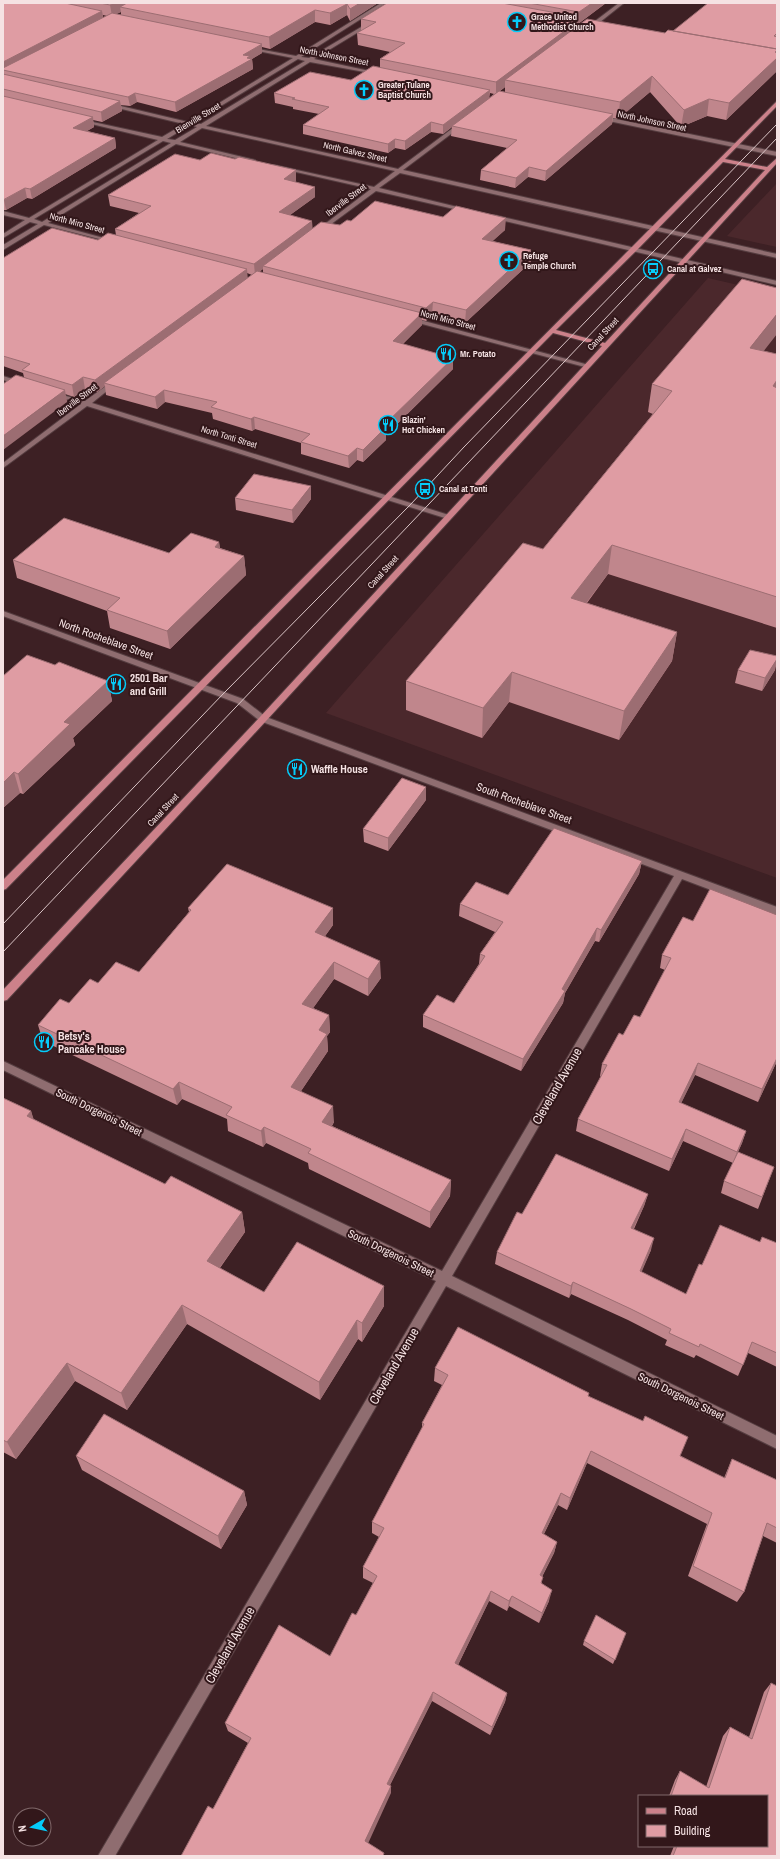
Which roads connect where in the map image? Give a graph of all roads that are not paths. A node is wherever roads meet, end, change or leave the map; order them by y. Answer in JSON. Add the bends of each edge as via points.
{"nodes":[{"id":1,"x":384,"y":3,"type":"edge"},
{"id":2,"x":622,"y":3,"type":"edge"},
{"id":3,"x":375,"y":19,"type":"edge"},
{"id":4,"x":580,"y":27,"type":"edge"},
{"id":5,"x":588,"y":28,"type":"junction"},
{"id":6,"x":596,"y":30,"type":"edge"},
{"id":7,"x":582,"y":33,"type":"edge"},
{"id":8,"x":244,"y":47,"type":"edge"},
{"id":9,"x":298,"y":58,"type":"junction"},
{"id":10,"x":310,"y":60,"type":"junction"},
{"id":11,"x":388,"y":75,"type":"edge"},
{"id":12,"x":777,"y":103,"type":"edge"},
{"id":13,"x":104,"y":104,"type":"edge"},
{"id":14,"x":73,"y":118,"type":"edge"},
{"id":15,"x":596,"y":118,"type":"edge"},
{"id":16,"x":467,"y":120,"type":"edge"},
{"id":17,"x":189,"y":123,"type":"junction"},
{"id":18,"x":202,"y":126,"type":"junction"},
{"id":19,"x":163,"y":139,"type":"junction"},
{"id":20,"x":175,"y":142,"type":"junction"},
{"id":21,"x":735,"y":146,"type":"junction"},
{"id":22,"x":777,"y":154,"type":"edge"},
{"id":23,"x":722,"y":160,"type":"junction"},
{"id":24,"x":777,"y":160,"type":"edge"},
{"id":25,"x":257,"y":161,"type":"edge"},
{"id":26,"x":272,"y":165,"type":"edge"},
{"id":27,"x":768,"y":169,"type":"junction"},
{"id":28,"x":399,"y":171,"type":"junction"},
{"id":29,"x":376,"y":189,"type":"junction"},
{"id":30,"x":473,"y":212,"type":"edge"},
{"id":31,"x":3,"y":213,"type":"edge"},
{"id":32,"x":489,"y":215,"type":"edge"},
{"id":33,"x":30,"y":220,"type":"junction"},
{"id":34,"x":43,"y":224,"type":"junction"},
{"id":35,"x":655,"y":228,"type":"junction"},
{"id":36,"x":3,"y":236,"type":"edge"},
{"id":37,"x":311,"y":238,"type":"edge"},
{"id":38,"x":703,"y":240,"type":"junction"},
{"id":39,"x":117,"y":243,"type":"edge"},
{"id":40,"x":3,"y":248,"type":"edge"},
{"id":41,"x":635,"y":249,"type":"junction"},
{"id":42,"x":777,"y":256,"type":"edge"},
{"id":43,"x":683,"y":261,"type":"junction"},
{"id":44,"x":777,"y":283,"type":"edge"},
{"id":45,"x":401,"y":317,"type":"edge"},
{"id":46,"x":552,"y":331,"type":"junction"},
{"id":47,"x":605,"y":346,"type":"junction"},
{"id":48,"x":531,"y":351,"type":"junction"},
{"id":49,"x":587,"y":366,"type":"junction"},
{"id":50,"x":124,"y":376,"type":"edge"},
{"id":51,"x":3,"y":378,"type":"edge"},
{"id":52,"x":26,"y":385,"type":"edge"},
{"id":53,"x":48,"y":392,"type":"edge"},
{"id":54,"x":86,"y":404,"type":"junction"},
{"id":55,"x":3,"y":466,"type":"edge"},
{"id":56,"x":387,"y":497,"type":"junction"},
{"id":57,"x":448,"y":516,"type":"junction"},
{"id":58,"x":3,"y":613,"type":"edge"},
{"id":59,"x":200,"y":686,"type":"junction"},
{"id":60,"x":263,"y":719,"type":"junction"},
{"id":61,"x":680,"y":875,"type":"junction"},
{"id":62,"x":3,"y":886,"type":"edge"},
{"id":63,"x":777,"y":911,"type":"edge"},
{"id":64,"x":3,"y":996,"type":"edge"},
{"id":65,"x":3,"y":1066,"type":"edge"},
{"id":66,"x":445,"y":1279,"type":"junction"},
{"id":67,"x":777,"y":1443,"type":"edge"},
{"id":68,"x":106,"y":1856,"type":"edge"}],
"edges":[{"from":1,"to":9,"type":"street","name":"Bienville Street"},
{"from":2,"to":5,"type":"street"},
{"from":3,"to":10,"type":"street","name":"Bienville Street"},
{"from":4,"to":5,"type":"street"},
{"from":5,"to":6,"type":"street"},
{"from":5,"to":7,"type":"street"},
{"from":8,"to":9,"type":"street","name":"North Johnson Street"},
{"from":9,"to":10,"type":"street","name":"North Johnson Street"},
{"from":9,"to":17,"type":"street","name":"Bienville Street"},
{"from":10,"to":11,"type":"street","name":"North Johnson Street"},
{"from":10,"to":18,"type":"street","name":"Bienville Street"},
{"from":12,"to":21,"type":"main road"},
{"from":13,"to":17,"type":"street","name":"North Galvez Street"},
{"from":14,"to":19,"type":"street"},
{"from":15,"to":21,"type":"street","name":"North Johnson Street"},
{"from":16,"to":28,"type":"street","name":"Iberville Street"},
{"from":17,"to":18,"type":"street","name":"North Galvez Street"},
{"from":17,"to":19,"type":"street","name":"Bienville Street"},
{"from":18,"to":20,"type":"street","name":"Bienville Street"},
{"from":18,"to":28,"type":"street","name":"North Galvez Street"},
{"from":19,"to":20,"type":"street"},
{"from":19,"to":33,"type":"street","name":"Bienville Street"},
{"from":20,"to":25,"type":"street"},
{"from":20,"to":34,"type":"street","name":"Bienville Street"},
{"from":21,"to":22,"type":"street","name":"North Johnson Street"},
{"from":21,"to":23,"type":"main road"},
{"from":23,"to":27,"type":"main road"},
{"from":23,"to":35,"type":"main road"},
{"from":24,"to":27,"type":"main road","name":"Canal Street"},
{"from":26,"to":29,"type":"street"},
{"from":27,"to":38,"type":"main road","name":"Canal Street"},
{"from":28,"to":29,"type":"street","name":"Iberville Street"},
{"from":28,"to":35,"type":"street","name":"North Galvez Street"},
{"from":29,"to":30,"type":"street"},
{"from":29,"to":37,"type":"street","name":"Iberville Street"},
{"from":31,"to":33,"type":"street","name":"North Miro Street"},
{"from":32,"to":41,"type":"street"},
{"from":33,"to":34,"type":"street","name":"North Miro Street"},
{"from":33,"to":36,"type":"street","name":"Bienville Street"},
{"from":34,"to":39,"type":"street","name":"North Miro Street"},
{"from":34,"to":40,"type":"street","name":"Bienville Street"},
{"from":35,"to":38,"type":"street","name":"North Galvez Street"},
{"from":35,"to":41,"type":"main road"},
{"from":38,"to":42,"type":"street","name":"North Galvez Street"},
{"from":38,"to":43,"type":"main road","name":"Canal Street"},
{"from":41,"to":43,"type":"street"},
{"from":41,"to":46,"type":"main road"},
{"from":43,"to":44,"type":"street"},
{"from":43,"to":47,"type":"main road","name":"Canal Street"},
{"from":45,"to":48,"type":"street","name":"North Miro Street"},
{"from":46,"to":47,"type":"main road"},
{"from":46,"to":48,"type":"main road"},
{"from":47,"to":49,"type":"main road","name":"Canal Street"},
{"from":48,"to":49,"type":"street","name":"North Miro Street"},
{"from":48,"to":56,"type":"main road"},
{"from":49,"to":57,"type":"main road","name":"Canal Street"},
{"from":50,"to":54,"type":"street","name":"Iberville Street"},
{"from":51,"to":52,"type":"street"},
{"from":53,"to":54,"type":"street","name":"North Tonti Street"},
{"from":54,"to":55,"type":"street","name":"Iberville Street"},
{"from":54,"to":56,"type":"street","name":"North Tonti Street"},
{"from":56,"to":57,"type":"street","name":"North Tonti Street"},
{"from":56,"to":59,"type":"main road"},
{"from":57,"to":60,"type":"main road","name":"Canal Street"},
{"from":58,"to":59,"type":"street","name":"North Rocheblave Street"},
{"from":59,"to":60,"type":"street","name":"North Rocheblave Street","via":[[240,701]]},
{"from":59,"to":62,"type":"main road"},
{"from":60,"to":61,"type":"street","name":"South Rocheblave Street"},
{"from":60,"to":64,"type":"main road","name":"Canal Street"},
{"from":61,"to":63,"type":"street","name":"South Rocheblave Street"},
{"from":61,"to":66,"type":"street","name":"Cleveland Avenue"},
{"from":65,"to":66,"type":"street","name":"South Dorgenois Street"},
{"from":66,"to":67,"type":"street","name":"South Dorgenois Street"},
{"from":66,"to":68,"type":"street","name":"Cleveland Avenue"}]}
